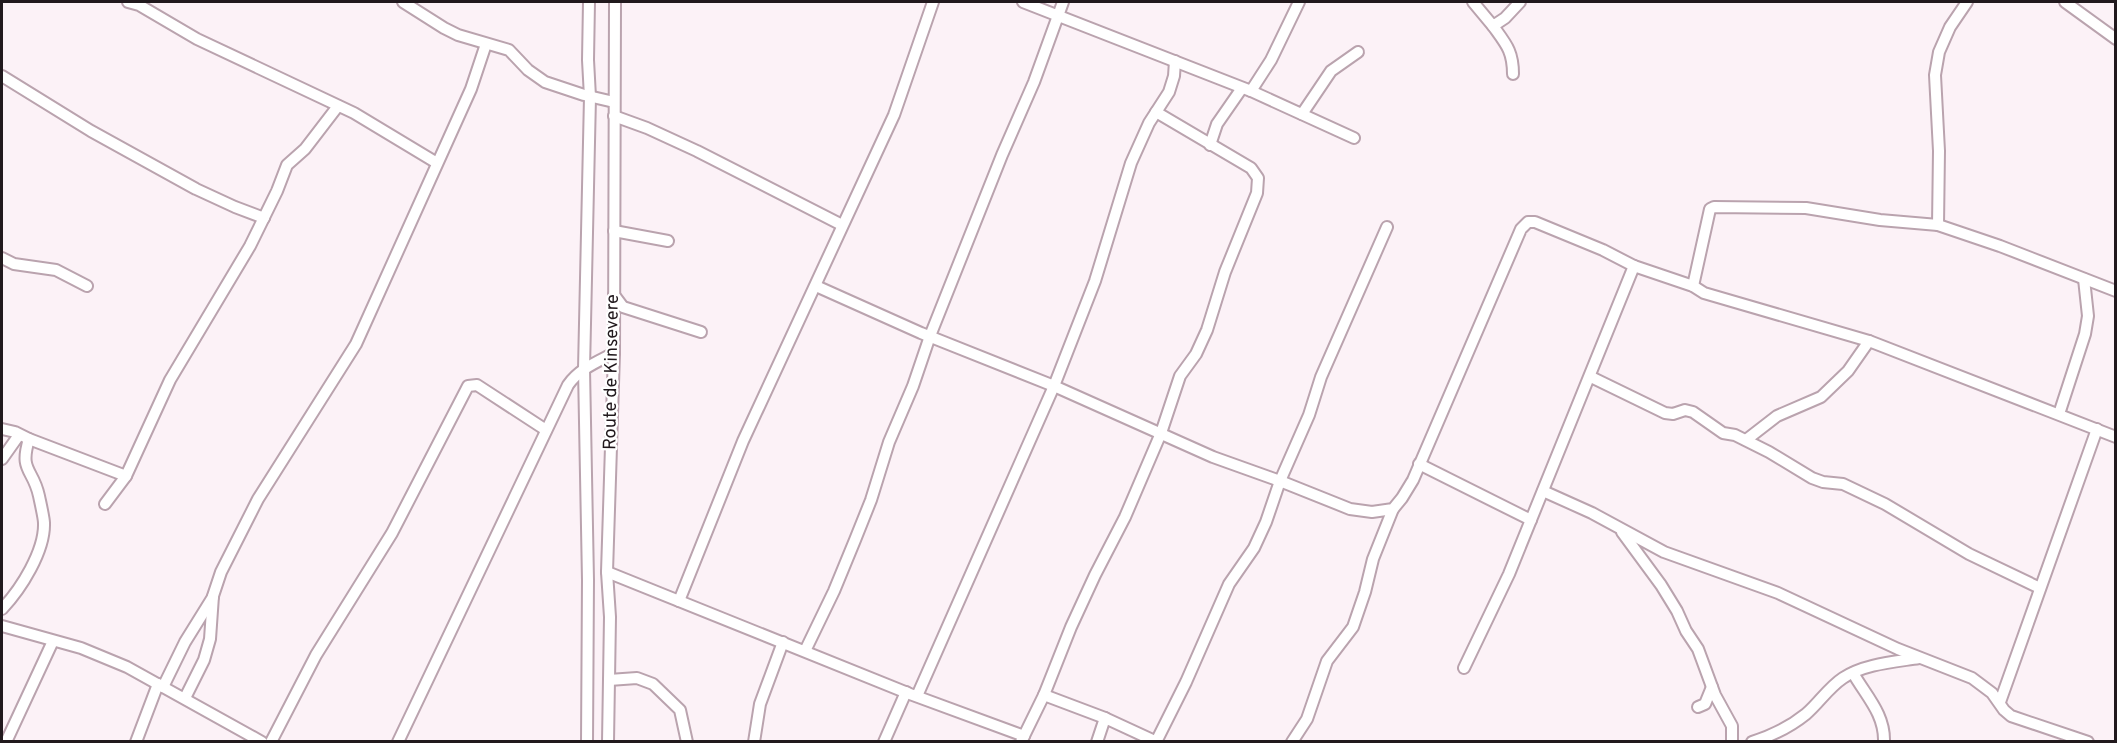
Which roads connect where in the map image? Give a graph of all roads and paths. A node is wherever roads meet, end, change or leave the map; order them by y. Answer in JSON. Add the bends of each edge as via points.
{"nodes":[{"id":1,"x":128,"y":2,"type":"edge"},
{"id":2,"x":403,"y":2,"type":"edge"},
{"id":3,"x":589,"y":2,"type":"edge"},
{"id":4,"x":615,"y":2,"type":"edge"},
{"id":5,"x":933,"y":2,"type":"edge"},
{"id":6,"x":1023,"y":2,"type":"edge"},
{"id":7,"x":1063,"y":2,"type":"edge"},
{"id":8,"x":1299,"y":2,"type":"edge"},
{"id":9,"x":1473,"y":2,"type":"edge"},
{"id":10,"x":1520,"y":2,"type":"edge"},
{"id":11,"x":1966,"y":2,"type":"edge"},
{"id":12,"x":2065,"y":2,"type":"edge"},
{"id":13,"x":1058,"y":15,"type":"junction"},
{"id":14,"x":1493,"y":27,"type":"junction"},
{"id":15,"x":2115,"y":39,"type":"edge"},
{"id":16,"x":486,"y":44,"type":"junction"},
{"id":17,"x":1358,"y":52,"type":"dead end"},
{"id":18,"x":1175,"y":61,"type":"junction"},
{"id":19,"x":1513,"y":74,"type":"dead end"},
{"id":20,"x":2,"y":76,"type":"edge"},
{"id":21,"x":1247,"y":89,"type":"junction"},
{"id":22,"x":590,"y":97,"type":"junction"},
{"id":23,"x":614,"y":102,"type":"junction"},
{"id":24,"x":338,"y":106,"type":"junction"},
{"id":25,"x":1156,"y":112,"type":"junction"},
{"id":26,"x":1302,"y":114,"type":"junction"},
{"id":27,"x":614,"y":116,"type":"junction"},
{"id":28,"x":1354,"y":138,"type":"dead end"},
{"id":29,"x":1210,"y":145,"type":"junction"},
{"id":30,"x":437,"y":163,"type":"junction"},
{"id":31,"x":264,"y":218,"type":"junction"},
{"id":32,"x":842,"y":225,"type":"junction"},
{"id":33,"x":1938,"y":225,"type":"junction"},
{"id":34,"x":1388,"y":228,"type":"dead end"},
{"id":35,"x":614,"y":231,"type":"junction"},
{"id":36,"x":668,"y":241,"type":"dead end"},
{"id":37,"x":2,"y":258,"type":"edge"},
{"id":38,"x":1634,"y":266,"type":"junction"},
{"id":39,"x":2084,"y":279,"type":"junction"},
{"id":40,"x":87,"y":286,"type":"dead end"},
{"id":41,"x":816,"y":286,"type":"junction"},
{"id":42,"x":1693,"y":286,"type":"junction"},
{"id":43,"x":2115,"y":291,"type":"edge"},
{"id":44,"x":614,"y":295,"type":"junction"},
{"id":45,"x":700,"y":332,"type":"dead end"},
{"id":46,"x":930,"y":336,"type":"junction"},
{"id":47,"x":1869,"y":341,"type":"junction"},
{"id":48,"x":614,"y":353,"type":"junction"},
{"id":49,"x":584,"y":369,"type":"junction"},
{"id":50,"x":1591,"y":377,"type":"junction"},
{"id":51,"x":1054,"y":386,"type":"junction"},
{"id":52,"x":2059,"y":414,"type":"junction"},
{"id":53,"x":2,"y":429,"type":"edge"},
{"id":54,"x":2097,"y":429,"type":"junction"},
{"id":55,"x":546,"y":430,"type":"junction"},
{"id":56,"x":1161,"y":433,"type":"junction"},
{"id":57,"x":24,"y":437,"type":"junction"},
{"id":58,"x":2115,"y":437,"type":"edge"},
{"id":59,"x":1746,"y":440,"type":"junction"},
{"id":60,"x":2,"y":459,"type":"edge"},
{"id":61,"x":1419,"y":464,"type":"junction"},
{"id":62,"x":126,"y":476,"type":"junction"},
{"id":63,"x":1280,"y":481,"type":"junction"},
{"id":64,"x":1543,"y":491,"type":"junction"},
{"id":65,"x":105,"y":504,"type":"dead end"},
{"id":66,"x":1393,"y":509,"type":"junction"},
{"id":67,"x":1531,"y":520,"type":"junction"},
{"id":68,"x":1621,"y":531,"type":"junction"},
{"id":69,"x":607,"y":572,"type":"junction"},
{"id":70,"x":2040,"y":588,"type":"junction"},
{"id":71,"x":213,"y":597,"type":"junction"},
{"id":72,"x":679,"y":601,"type":"junction"},
{"id":73,"x":2,"y":609,"type":"edge"},
{"id":74,"x":2,"y":626,"type":"edge"},
{"id":75,"x":53,"y":641,"type":"junction"},
{"id":76,"x":783,"y":642,"type":"junction"},
{"id":77,"x":805,"y":651,"type":"junction"},
{"id":78,"x":1920,"y":658,"type":"junction"},
{"id":79,"x":1464,"y":668,"type":"dead end"},
{"id":80,"x":1853,"y":674,"type":"junction"},
{"id":81,"x":609,"y":680,"type":"junction"},
{"id":82,"x":161,"y":686,"type":"junction"},
{"id":83,"x":1712,"y":687,"type":"junction"},
{"id":84,"x":911,"y":694,"type":"junction"},
{"id":85,"x":1044,"y":695,"type":"junction"},
{"id":86,"x":185,"y":698,"type":"junction"},
{"id":87,"x":2000,"y":702,"type":"junction"},
{"id":88,"x":1698,"y":707,"type":"dead end"},
{"id":89,"x":1105,"y":718,"type":"junction"},
{"id":90,"x":1022,"y":739,"type":"edge"},
{"id":91,"x":6,"y":741,"type":"edge"},
{"id":92,"x":136,"y":741,"type":"edge"},
{"id":93,"x":262,"y":741,"type":"edge"},
{"id":94,"x":271,"y":741,"type":"edge"},
{"id":95,"x":398,"y":741,"type":"edge"},
{"id":96,"x":587,"y":741,"type":"edge"},
{"id":97,"x":608,"y":741,"type":"edge"},
{"id":98,"x":687,"y":741,"type":"edge"},
{"id":99,"x":754,"y":741,"type":"edge"},
{"id":100,"x":884,"y":741,"type":"edge"},
{"id":101,"x":1097,"y":741,"type":"edge"},
{"id":102,"x":1156,"y":741,"type":"edge"},
{"id":103,"x":1292,"y":741,"type":"edge"},
{"id":104,"x":1732,"y":741,"type":"edge"},
{"id":105,"x":1752,"y":741,"type":"edge"},
{"id":106,"x":1884,"y":741,"type":"edge"},
{"id":107,"x":2088,"y":741,"type":"edge"}],
"edges":[{"from":1,"to":24,"type":"street"},
{"from":2,"to":16,"type":"street","via":[[444,28]]},
{"from":3,"to":22,"type":"street"},
{"from":4,"to":23,"type":"street","name":"Route de Kinsevere"},
{"from":5,"to":32,"type":"street","via":[[894,114]]},
{"from":6,"to":13,"type":"street"},
{"from":7,"to":13,"type":"street"},
{"from":8,"to":21,"type":"street","via":[[1271,60]]},
{"from":9,"to":14,"type":"street"},
{"from":10,"to":14,"type":"street"},
{"from":11,"to":33,"type":"street","via":[[1939,52],[1935,75]]},
{"from":12,"to":15,"type":"street"},
{"from":13,"to":18,"type":"street"},
{"from":13,"to":46,"type":"street"},
{"from":14,"to":19,"type":"street","via":[[1509,49]]},
{"from":16,"to":22,"type":"street","via":[[509,50],[545,82]]},
{"from":16,"to":30,"type":"street","via":[[471,89]]},
{"from":17,"to":26,"type":"street","via":[[1331,71]]},
{"from":18,"to":21,"type":"street"},
{"from":18,"to":25,"type":"street","via":[[1173,84]]},
{"from":20,"to":31,"type":"street","via":[[196,189]]},
{"from":21,"to":26,"type":"street"},
{"from":21,"to":29,"type":"street","via":[[1217,124]]},
{"from":22,"to":23,"type":"street"},
{"from":22,"to":49,"type":"street"},
{"from":23,"to":27,"type":"street","name":"Route de Kinsevere"},
{"from":24,"to":30,"type":"street"},
{"from":24,"to":31,"type":"street","via":[[305,149],[287,165]]},
{"from":25,"to":29,"type":"street"},
{"from":25,"to":51,"type":"street","via":[[1131,163],[1095,280]]},
{"from":26,"to":28,"type":"street"},
{"from":27,"to":32,"type":"street","via":[[697,151]]},
{"from":27,"to":35,"type":"street","name":"Route de Kinsevere"},
{"from":29,"to":56,"type":"street","via":[[1251,168],[1258,178],[1257,192],[1207,330],[1180,376]]},
{"from":30,"to":71,"type":"street","via":[[356,344],[258,499],[221,572]]},
{"from":31,"to":62,"type":"street","via":[[170,380]]},
{"from":32,"to":41,"type":"street"},
{"from":33,"to":39,"type":"street"},
{"from":33,"to":42,"type":"street","via":[[1806,208],[1714,207]]},
{"from":34,"to":63,"type":"street","via":[[1349,311]]},
{"from":35,"to":36,"type":"street"},
{"from":35,"to":44,"type":"street","name":"Route de Kinsevere"},
{"from":37,"to":40,"type":"street","via":[[14,264],[56,270]]},
{"from":38,"to":42,"type":"street"},
{"from":38,"to":50,"type":"street"},
{"from":38,"to":61,"type":"street","via":[[1535,222],[1523,225]]},
{"from":39,"to":43,"type":"street"},
{"from":39,"to":52,"type":"street","via":[[2088,316],[2085,334]]},
{"from":41,"to":46,"type":"street"},
{"from":41,"to":72,"type":"street","via":[[743,441]]},
{"from":42,"to":47,"type":"street","via":[[1704,293]]},
{"from":44,"to":45,"type":"street","via":[[623,307]]},
{"from":44,"to":48,"type":"street","name":"Route de Kinsevere"},
{"from":46,"to":51,"type":"street"},
{"from":46,"to":77,"type":"street","via":[[871,500]]},
{"from":47,"to":52,"type":"street"},
{"from":47,"to":59,"type":"street","via":[[1848,371],[1821,397],[1777,416]]},
{"from":48,"to":49,"type":"street"},
{"from":48,"to":69,"type":"street","name":"Route de Kinsevere"},
{"from":49,"to":55,"type":"street","via":[[568,385]]},
{"from":49,"to":96,"type":"street"},
{"from":50,"to":59,"type":"street","via":[[1665,413],[1693,412],[1723,432]]},
{"from":50,"to":64,"type":"street"},
{"from":51,"to":56,"type":"street"},
{"from":51,"to":84,"type":"street"},
{"from":52,"to":54,"type":"street"},
{"from":53,"to":57,"type":"street"},
{"from":54,"to":58,"type":"street"},
{"from":54,"to":70,"type":"street"},
{"from":55,"to":94,"type":"street","via":[[477,385],[468,386],[392,533],[316,655]]},
{"from":55,"to":95,"type":"street"},
{"from":56,"to":63,"type":"street"},
{"from":56,"to":85,"type":"street","via":[[1071,627]]},
{"from":57,"to":60,"type":"street"},
{"from":57,"to":62,"type":"street"},
{"from":57,"to":73,"type":"street","via":[[25,462],[39,495],[44,523],[38,554]]},
{"from":59,"to":70,"type":"street","via":[[1812,478],[1843,484],[1885,504],[1969,554]]},
{"from":61,"to":66,"type":"street"},
{"from":61,"to":67,"type":"street"},
{"from":62,"to":65,"type":"street"},
{"from":63,"to":66,"type":"street","via":[[1350,509]]},
{"from":63,"to":102,"type":"street","via":[[1254,548],[1229,584]]},
{"from":64,"to":67,"type":"street"},
{"from":64,"to":68,"type":"street"},
{"from":66,"to":103,"type":"street","via":[[1353,627],[1327,661],[1307,719]]},
{"from":67,"to":79,"type":"street"},
{"from":68,"to":78,"type":"street","via":[[1664,552],[1778,592]]},
{"from":68,"to":83,"type":"street","via":[[1677,610],[1698,648]]},
{"from":69,"to":72,"type":"street"},
{"from":69,"to":81,"type":"street","name":"Route de Kinsevere"},
{"from":70,"to":87,"type":"street"},
{"from":71,"to":82,"type":"street"},
{"from":71,"to":86,"type":"street","via":[[210,639]]},
{"from":72,"to":76,"type":"street"},
{"from":74,"to":75,"type":"street"},
{"from":75,"to":82,"type":"street","via":[[127,666]]},
{"from":75,"to":91,"type":"street"},
{"from":76,"to":77,"type":"street"},
{"from":76,"to":99,"type":"street","via":[[760,704]]},
{"from":77,"to":84,"type":"street"},
{"from":78,"to":80,"type":"street","via":[[1888,662]]},
{"from":78,"to":87,"type":"street","via":[[1972,678]]},
{"from":80,"to":105,"type":"street","via":[[1828,689],[1806,714],[1776,733]]},
{"from":80,"to":106,"type":"street","via":[[1880,714]]},
{"from":81,"to":97,"type":"street","name":"Route de Kinsevere"},
{"from":81,"to":98,"type":"street","via":[[637,678],[653,684],[680,710]]},
{"from":82,"to":86,"type":"street"},
{"from":82,"to":92,"type":"street"},
{"from":83,"to":88,"type":"street","via":[[1705,704]]},
{"from":83,"to":104,"type":"street","via":[[1732,726]]},
{"from":84,"to":90,"type":"street"},
{"from":84,"to":100,"type":"street"},
{"from":85,"to":89,"type":"street"},
{"from":85,"to":90,"type":"street"},
{"from":86,"to":93,"type":"street"},
{"from":87,"to":107,"type":"street","via":[[2011,716]]},
{"from":89,"to":101,"type":"street"},
{"from":89,"to":102,"type":"street"}]}
